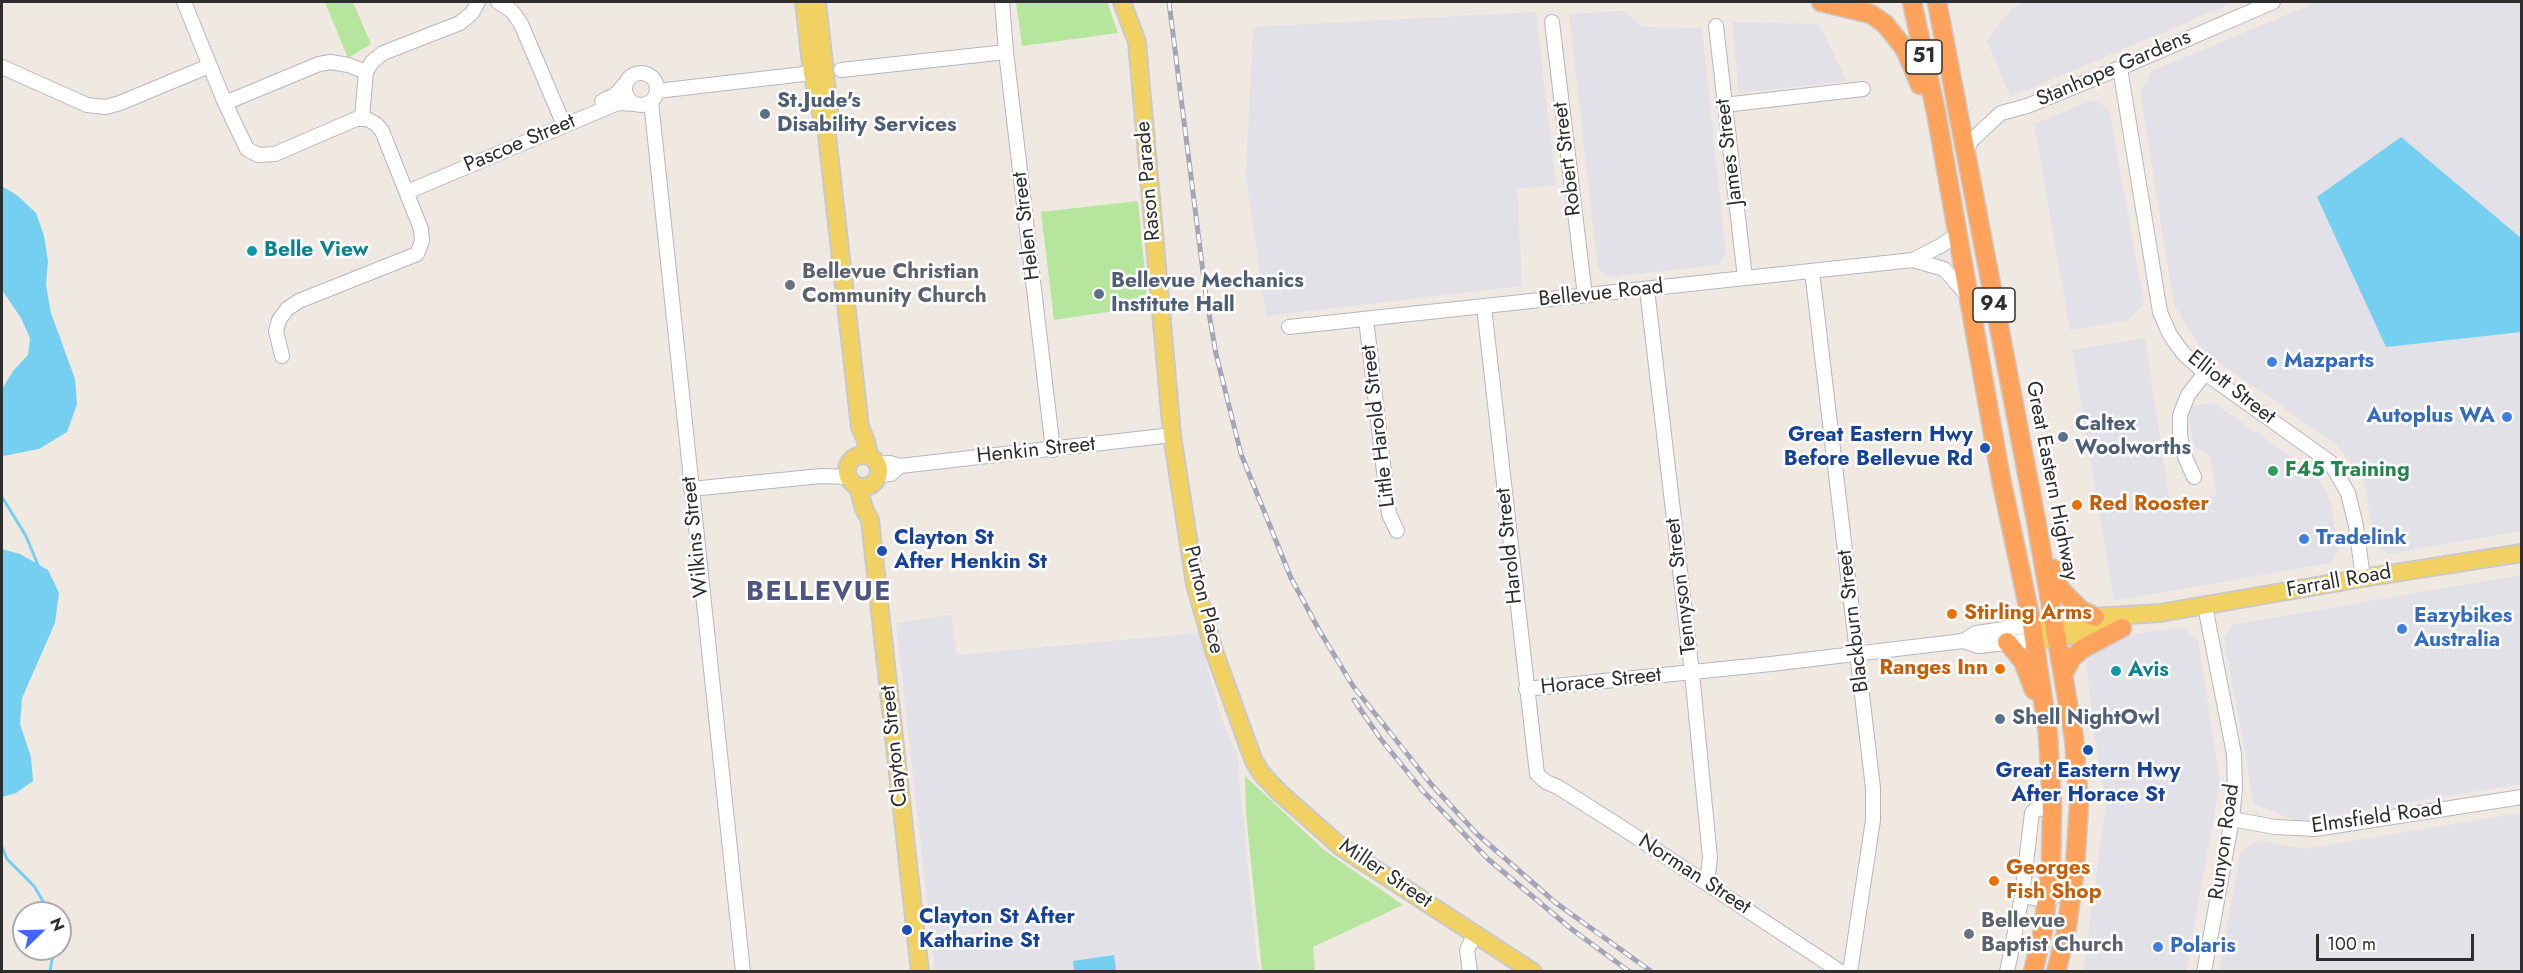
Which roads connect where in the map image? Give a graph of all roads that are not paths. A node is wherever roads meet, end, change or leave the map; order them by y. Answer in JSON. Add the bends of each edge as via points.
{"nodes":[{"id":1,"x":184,"y":2,"type":"edge"},
{"id":2,"x":478,"y":2,"type":"edge"},
{"id":3,"x":498,"y":2,"type":"edge"},
{"id":4,"x":804,"y":2,"type":"edge"},
{"id":5,"x":817,"y":2,"type":"edge"},
{"id":6,"x":1002,"y":2,"type":"edge"},
{"id":7,"x":1122,"y":2,"type":"edge"},
{"id":8,"x":1821,"y":2,"type":"edge"},
{"id":9,"x":1912,"y":2,"type":"edge"},
{"id":10,"x":1937,"y":2,"type":"edge"},
{"id":11,"x":1953,"y":2,"type":"edge"},
{"id":12,"x":2273,"y":2,"type":"edge"},
{"id":13,"x":1552,"y":21,"type":"dead end"},
{"id":14,"x":1716,"y":26,"type":"dead end"},
{"id":15,"x":1942,"y":29,"type":"junction"},
{"id":16,"x":1006,"y":52,"type":"junction"},
{"id":17,"x":209,"y":66,"type":"junction"},
{"id":18,"x":2,"y":67,"type":"edge"},
{"id":19,"x":2120,"y":68,"type":"junction"},
{"id":20,"x":822,"y":69,"type":"junction"},
{"id":21,"x":366,"y":72,"type":"junction"},
{"id":22,"x":625,"y":84,"type":"junction"},
{"id":23,"x":1863,"y":89,"type":"dead end"},
{"id":24,"x":655,"y":92,"type":"junction"},
{"id":25,"x":225,"y":104,"type":"junction"},
{"id":26,"x":635,"y":104,"type":"junction"},
{"id":27,"x":1724,"y":105,"type":"junction"},
{"id":28,"x":1936,"y":112,"type":"junction"},
{"id":29,"x":362,"y":118,"type":"junction"},
{"id":30,"x":563,"y":122,"type":"junction"},
{"id":31,"x":1966,"y":151,"type":"junction"},
{"id":32,"x":406,"y":189,"type":"junction"},
{"id":33,"x":1957,"y":235,"type":"junction"},
{"id":34,"x":1913,"y":260,"type":"junction"},
{"id":35,"x":1812,"y":271,"type":"junction"},
{"id":36,"x":1745,"y":278,"type":"junction"},
{"id":37,"x":1647,"y":289,"type":"junction"},
{"id":38,"x":1585,"y":296,"type":"junction"},
{"id":39,"x":1969,"y":297,"type":"junction"},
{"id":40,"x":1484,"y":307,"type":"junction"},
{"id":41,"x":1366,"y":319,"type":"junction"},
{"id":42,"x":1289,"y":327,"type":"dead end"},
{"id":43,"x":282,"y":356,"type":"dead end"},
{"id":44,"x":2205,"y":373,"type":"junction"},
{"id":45,"x":1172,"y":435,"type":"junction"},
{"id":46,"x":1053,"y":450,"type":"junction"},
{"id":47,"x":863,"y":471,"type":"junction"},
{"id":48,"x":2194,"y":477,"type":"dead end"},
{"id":49,"x":691,"y":489,"type":"junction"},
{"id":50,"x":2036,"y":520,"type":"junction"},
{"id":51,"x":1397,"y":531,"type":"dead end"},
{"id":52,"x":2522,"y":553,"type":"edge"},
{"id":53,"x":2363,"y":578,"type":"junction"},
{"id":54,"x":2205,"y":606,"type":"junction"},
{"id":55,"x":2157,"y":614,"type":"junction"},
{"id":56,"x":2094,"y":617,"type":"junction"},
{"id":57,"x":2121,"y":628,"type":"junction"},
{"id":58,"x":2056,"y":629,"type":"junction"},
{"id":59,"x":2033,"y":632,"type":"junction"},
{"id":60,"x":1963,"y":641,"type":"junction"},
{"id":61,"x":2007,"y":642,"type":"junction"},
{"id":62,"x":1858,"y":655,"type":"junction"},
{"id":63,"x":1692,"y":673,"type":"junction"},
{"id":64,"x":2064,"y":673,"type":"junction"},
{"id":65,"x":1526,"y":689,"type":"junction"},
{"id":66,"x":2043,"y":704,"type":"junction"},
{"id":67,"x":1253,"y":759,"type":"joint"},
{"id":68,"x":1546,"y":782,"type":"joint"},
{"id":69,"x":2522,"y":797,"type":"edge"},
{"id":70,"x":2052,"y":806,"type":"junction"},
{"id":71,"x":2232,"y":819,"type":"junction"},
{"id":72,"x":2075,"y":868,"type":"junction"},
{"id":73,"x":1707,"y":883,"type":"junction"},
{"id":74,"x":2022,"y":896,"type":"junction"},
{"id":75,"x":2047,"y":900,"type":"junction"},
{"id":76,"x":1475,"y":934,"type":"junction"},
{"id":77,"x":743,"y":972,"type":"edge"},
{"id":78,"x":920,"y":972,"type":"edge"},
{"id":79,"x":1470,"y":972,"type":"edge"},
{"id":80,"x":1533,"y":972,"type":"edge"},
{"id":81,"x":1840,"y":972,"type":"edge"},
{"id":82,"x":1850,"y":972,"type":"edge"},
{"id":83,"x":2007,"y":972,"type":"edge"},
{"id":84,"x":2033,"y":972,"type":"edge"},
{"id":85,"x":2056,"y":972,"type":"edge"},
{"id":86,"x":2204,"y":972,"type":"edge"}],
"edges":[{"from":1,"to":17,"type":"street"},
{"from":2,"to":21,"type":"street","via":[[472,14],[460,23],[383,53]]},
{"from":3,"to":30,"type":"street","via":[[512,11],[521,24]]},
{"from":4,"to":20,"type":"main road","name":"Clayton Street"},
{"from":5,"to":20,"type":"main road","name":"Clayton Street"},
{"from":6,"to":16,"type":"street","name":"Helen Street"},
{"from":7,"to":45,"type":"main road","name":"Rason Parade","via":[[1137,42]]},
{"from":8,"to":28,"type":"highway","number":"94","via":[[1871,14],[1897,35],[1922,91]]},
{"from":9,"to":28,"type":"highway","number":"51"},
{"from":10,"to":15,"type":"highway","name":"Great Eastern Highway","number":"94"},
{"from":11,"to":15,"type":"highway"},
{"from":12,"to":19,"type":"street","name":"Stanhope Gardens"},
{"from":13,"to":38,"type":"street","name":"Robert Street"},
{"from":14,"to":27,"type":"street","name":"James Street"},
{"from":15,"to":31,"type":"highway","name":"Great Eastern Highway","number":"94"},
{"from":16,"to":20,"type":"street"},
{"from":16,"to":46,"type":"street","name":"Helen Street"},
{"from":17,"to":18,"type":"street","via":[[106,107],[87,105]]},
{"from":17,"to":25,"type":"street"},
{"from":19,"to":31,"type":"street","name":"Stanhope Gardens","via":[[2001,113],[1972,140]]},
{"from":19,"to":44,"type":"street","name":"Elliott Street","via":[[2160,312],[2183,353]]},
{"from":20,"to":24,"type":"street"},
{"from":20,"to":47,"type":"main road","name":"Clayton Street","via":[[819,113],[827,135],[860,427],[855,442]]},
{"from":21,"to":25,"type":"street","via":[[348,64],[319,64]]},
{"from":21,"to":29,"type":"street"},
{"from":22,"to":24,"type":"street","via":[[640,72],[649,75]]},
{"from":22,"to":26,"type":"street","via":[[627,97]]},
{"from":22,"to":30,"type":"street","name":"Pascoe Street","via":[[615,95]]},
{"from":23,"to":27,"type":"street"},
{"from":24,"to":26,"type":"street","via":[[646,104]]},
{"from":24,"to":49,"type":"street","name":"Wilkins Street"},
{"from":25,"to":29,"type":"street","via":[[247,149],[258,155],[275,154]]},
{"from":26,"to":30,"type":"street","name":"Pascoe Street","via":[[618,103]]},
{"from":27,"to":36,"type":"street","name":"James Street"},
{"from":28,"to":33,"type":"highway","number":"94"},
{"from":29,"to":32,"type":"street","via":[[382,131]]},
{"from":30,"to":32,"type":"street","name":"Pascoe Street"},
{"from":31,"to":50,"type":"highway","name":"Great Eastern Highway","number":"94"},
{"from":32,"to":43,"type":"street","via":[[421,229],[417,254],[287,309],[276,331]]},
{"from":33,"to":34,"type":"street","name":"Bellevue Road"},
{"from":33,"to":39,"type":"highway","number":"94"},
{"from":34,"to":35,"type":"street","name":"Bellevue Road"},
{"from":34,"to":39,"type":"street","name":"Bellevue Road","via":[[1944,269]]},
{"from":35,"to":36,"type":"street","name":"Bellevue Road"},
{"from":35,"to":62,"type":"street","name":"Blackburn Street"},
{"from":36,"to":37,"type":"street","name":"Bellevue Road"},
{"from":37,"to":38,"type":"street","name":"Bellevue Road"},
{"from":37,"to":63,"type":"street","name":"Tennyson Street"},
{"from":38,"to":40,"type":"street","name":"Bellevue Road"},
{"from":39,"to":59,"type":"highway","number":"94"},
{"from":40,"to":41,"type":"street","name":"Bellevue Road"},
{"from":40,"to":65,"type":"street","name":"Harold Street"},
{"from":41,"to":42,"type":"street","name":"Bellevue Road"},
{"from":41,"to":51,"type":"street","name":"Little Harold Street","via":[[1389,514]]},
{"from":44,"to":48,"type":"street","via":[[2188,394],[2180,415],[2180,436]]},
{"from":44,"to":53,"type":"street","name":"Elliott Street","via":[[2330,462],[2348,493]]},
{"from":45,"to":46,"type":"street","name":"Henkin Street"},
{"from":45,"to":67,"type":"main road","name":"Purton Place","via":[[1195,584],[1214,651]]},
{"from":46,"to":47,"type":"street","name":"Henkin Street","via":[[900,466],[891,463]]},
{"from":47,"to":49,"type":"street","name":"Henkin Street"},
{"from":47,"to":78,"type":"main road","name":"Clayton Street","via":[[874,510],[870,520]]},
{"from":49,"to":77,"type":"street","name":"Wilkins Street"},
{"from":50,"to":56,"type":"highway","via":[[2060,589]]},
{"from":50,"to":58,"type":"highway","name":"Great Eastern Highway","number":"94"},
{"from":52,"to":53,"type":"main road","name":"Farrall Road"},
{"from":53,"to":54,"type":"main road","name":"Farrall Road"},
{"from":54,"to":55,"type":"main road","name":"Farrall Road"},
{"from":54,"to":71,"type":"street","name":"Runyon Road","via":[[2234,754]]},
{"from":55,"to":56,"type":"main road","name":"Farrall Road"},
{"from":55,"to":57,"type":"main road","name":"Farrall Road"},
{"from":56,"to":58,"type":"main road","name":"Farrall Road"},
{"from":57,"to":58,"type":"main road","name":"Farrall Road"},
{"from":57,"to":64,"type":"highway","via":[[2082,649]]},
{"from":58,"to":59,"type":"main road","name":"Farrall Road"},
{"from":58,"to":64,"type":"highway","name":"Great Eastern Highway","number":"94"},
{"from":59,"to":60,"type":"street","name":"Horace Street","via":[[1976,633]]},
{"from":59,"to":61,"type":"street","name":"Horace Street"},
{"from":59,"to":66,"type":"highway","number":"94"},
{"from":60,"to":61,"type":"street","name":"Horace Street","via":[[1979,646]]},
{"from":60,"to":62,"type":"street","name":"Horace Street"},
{"from":61,"to":66,"type":"highway","via":[[2023,661]]},
{"from":62,"to":63,"type":"street","name":"Horace Street"},
{"from":62,"to":82,"type":"street","name":"Blackburn Street","via":[[1873,820]]},
{"from":63,"to":65,"type":"street","name":"Horace Street"},
{"from":63,"to":73,"type":"street","name":"Tennyson Street","via":[[1710,858]]},
{"from":64,"to":72,"type":"highway","name":"Great Eastern Highway","number":"94","via":[[2077,762]]},
{"from":65,"to":68,"type":"street","name":"Harold Street","via":[[1536,771]]},
{"from":66,"to":70,"type":"highway","number":"94"},
{"from":67,"to":76,"type":"main road","name":"Miller Street","via":[[1280,793],[1341,847]]},
{"from":68,"to":73,"type":"street","name":"Norman Street"},
{"from":69,"to":71,"type":"street","name":"Elmsfield Road","via":[[2315,829]]},
{"from":70,"to":74,"type":"street","via":[[2032,813]]},
{"from":70,"to":75,"type":"highway","number":"94"},
{"from":71,"to":86,"type":"street","name":"Runyon Road"},
{"from":72,"to":75,"type":"street","via":[[2054,897]]},
{"from":72,"to":85,"type":"highway","name":"Great Eastern Highway","number":"94"},
{"from":73,"to":81,"type":"street","name":"Norman Street"},
{"from":74,"to":75,"type":"street"},
{"from":74,"to":83,"type":"street"},
{"from":75,"to":84,"type":"highway","number":"94"},
{"from":76,"to":79,"type":"street","via":[[1467,950]]},
{"from":76,"to":80,"type":"main road","name":"Miller Street"}]}
